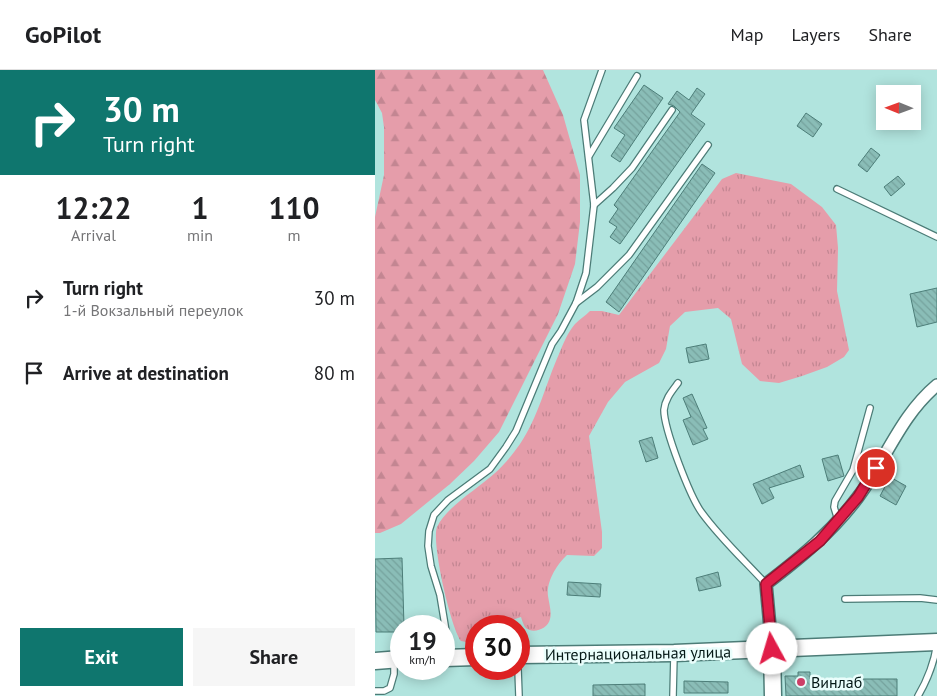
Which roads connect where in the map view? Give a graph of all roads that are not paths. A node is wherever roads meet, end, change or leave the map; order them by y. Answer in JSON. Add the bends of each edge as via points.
{"nodes":[{"id":1,"x":602,"y":70,"type":"edge"},
{"id":2,"x":637,"y":76,"type":"dead end"},
{"id":3,"x":672,"y":110,"type":"dead end"},
{"id":4,"x":708,"y":145,"type":"dead end"},
{"id":5,"x":589,"y":156,"type":"junction"},
{"id":6,"x":837,"y":190,"type":"dead end"},
{"id":7,"x":594,"y":205,"type":"junction"},
{"id":8,"x":937,"y":237,"type":"edge"},
{"id":9,"x":576,"y":303,"type":"junction"},
{"id":10,"x":678,"y":383,"type":"dead end"},
{"id":11,"x":937,"y":385,"type":"edge"},
{"id":12,"x":871,"y":408,"type":"dead end"},
{"id":13,"x":839,"y":520,"type":"junction"},
{"id":14,"x":766,"y":584,"type":"junction"},
{"id":15,"x":845,"y":599,"type":"dead end"},
{"id":16,"x":937,"y":600,"type":"edge"},
{"id":17,"x":442,"y":615,"type":"edge"},
{"id":18,"x":937,"y":642,"type":"edge"},
{"id":19,"x":772,"y":649,"type":"junction"},
{"id":20,"x":674,"y":653,"type":"junction"},
{"id":21,"x":530,"y":655,"type":"edge"},
{"id":22,"x":390,"y":660,"type":"edge"},
{"id":23,"x":375,"y":661,"type":"edge"},
{"id":24,"x":392,"y":680,"type":"edge"},
{"id":25,"x":518,"y":680,"type":"edge"},
{"id":26,"x":375,"y":691,"type":"edge"},
{"id":27,"x":519,"y":696,"type":"edge"},
{"id":28,"x":673,"y":696,"type":"edge"},
{"id":29,"x":773,"y":696,"type":"edge"},
{"id":30,"x":918,"y":696,"type":"edge"}],
"edges":[{"from":1,"to":5,"type":"lane","via":[[584,120]]},
{"from":2,"to":5,"type":"lane"},
{"from":3,"to":7,"type":"lane","via":[[632,168]]},
{"from":4,"to":9,"type":"lane","via":[[629,255]]},
{"from":5,"to":7,"type":"lane"},
{"from":6,"to":8,"type":"lane"},
{"from":7,"to":9,"type":"lane","via":[[586,273]]},
{"from":9,"to":17,"type":"lane","via":[[546,357],[517,431],[490,469],[448,500],[434,515],[427,546]]},
{"from":10,"to":14,"type":"lane","via":[[666,399],[665,420],[697,505]]},
{"from":11,"to":13,"type":"street","via":[[914,408],[858,497]]},
{"from":12,"to":13,"type":"lane","via":[[853,470],[835,501]]},
{"from":13,"to":14,"type":"street","via":[[820,541]]},
{"from":14,"to":19,"type":"street"},
{"from":15,"to":16,"type":"lane"},
{"from":18,"to":19,"type":"main road","name":"Интернациональная улица"},
{"from":18,"to":30,"type":"lane","via":[[927,682]]},
{"from":19,"to":20,"type":"main road","name":"Интернациональная улица"},
{"from":19,"to":29,"type":"main road"},
{"from":20,"to":21,"type":"main road","name":"Интернациональная улица"},
{"from":20,"to":28,"type":"lane"},
{"from":22,"to":23,"type":"main road"},
{"from":24,"to":26,"type":"lane","via":[[390,688]]},
{"from":25,"to":27,"type":"lane"}]}
